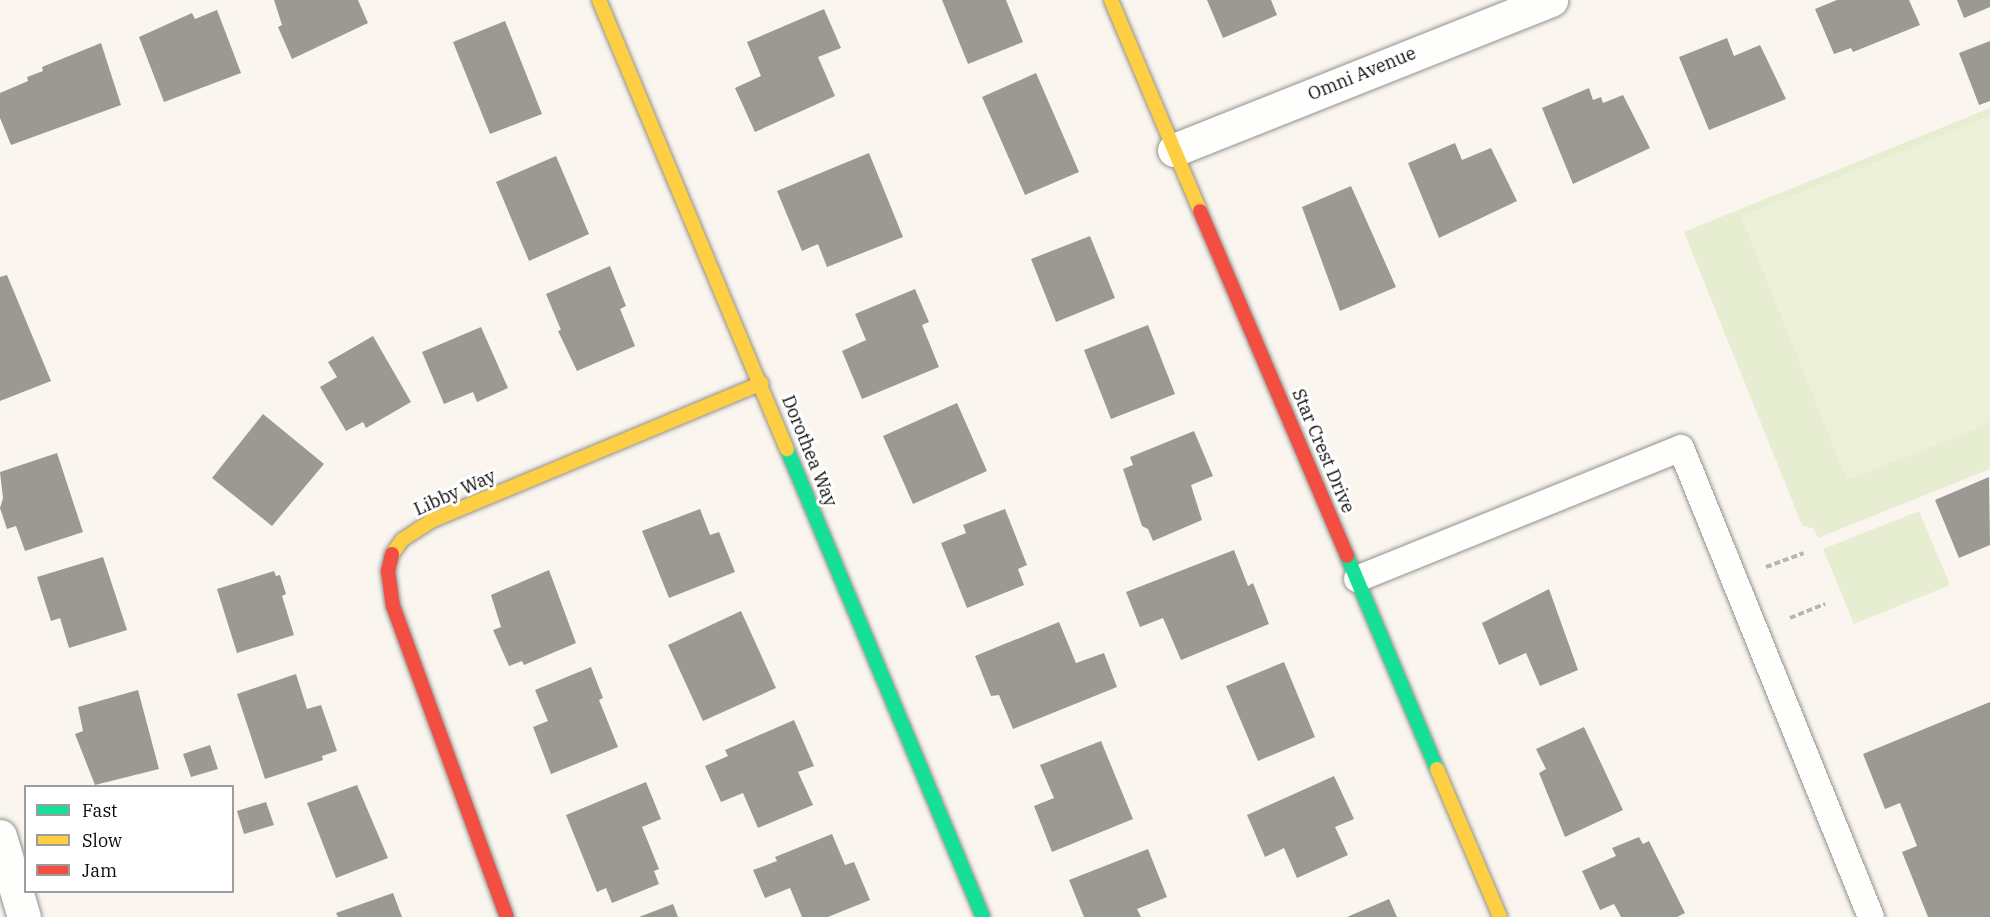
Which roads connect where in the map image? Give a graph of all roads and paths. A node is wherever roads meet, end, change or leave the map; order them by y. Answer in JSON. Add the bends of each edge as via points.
{"nodes":[{"id":1,"x":599,"y":0,"type":"edge"},
{"id":2,"x":1111,"y":0,"type":"edge"},
{"id":3,"x":1551,"y":0,"type":"edge"},
{"id":4,"x":1174,"y":150,"type":"junction"},
{"id":5,"x":762,"y":383,"type":"junction"},
{"id":6,"x":1357,"y":579,"type":"junction"},
{"id":7,"x":0,"y":836,"type":"edge"},
{"id":8,"x":24,"y":917,"type":"edge"},
{"id":9,"x":507,"y":917,"type":"edge"},
{"id":10,"x":983,"y":917,"type":"edge"},
{"id":11,"x":1500,"y":917,"type":"edge"},
{"id":12,"x":1871,"y":917,"type":"edge"}],
"edges":[{"from":1,"to":5,"type":"street","name":"Dorothea Way"},
{"from":2,"to":4,"type":"street","name":"Star Crest Drive"},
{"from":3,"to":4,"type":"street","name":"Omni Avenue"},
{"from":4,"to":6,"type":"street","name":"Star Crest Drive"},
{"from":5,"to":9,"type":"street","name":"Libby Way","via":[[433,520],[402,540],[392,555],[388,570],[393,606]]},
{"from":5,"to":10,"type":"street","name":"Dorothea Way"},
{"from":6,"to":11,"type":"street","name":"Star Crest Drive"},
{"from":6,"to":12,"type":"lane","via":[[1681,447]]},
{"from":7,"to":8,"type":"street"}]}
